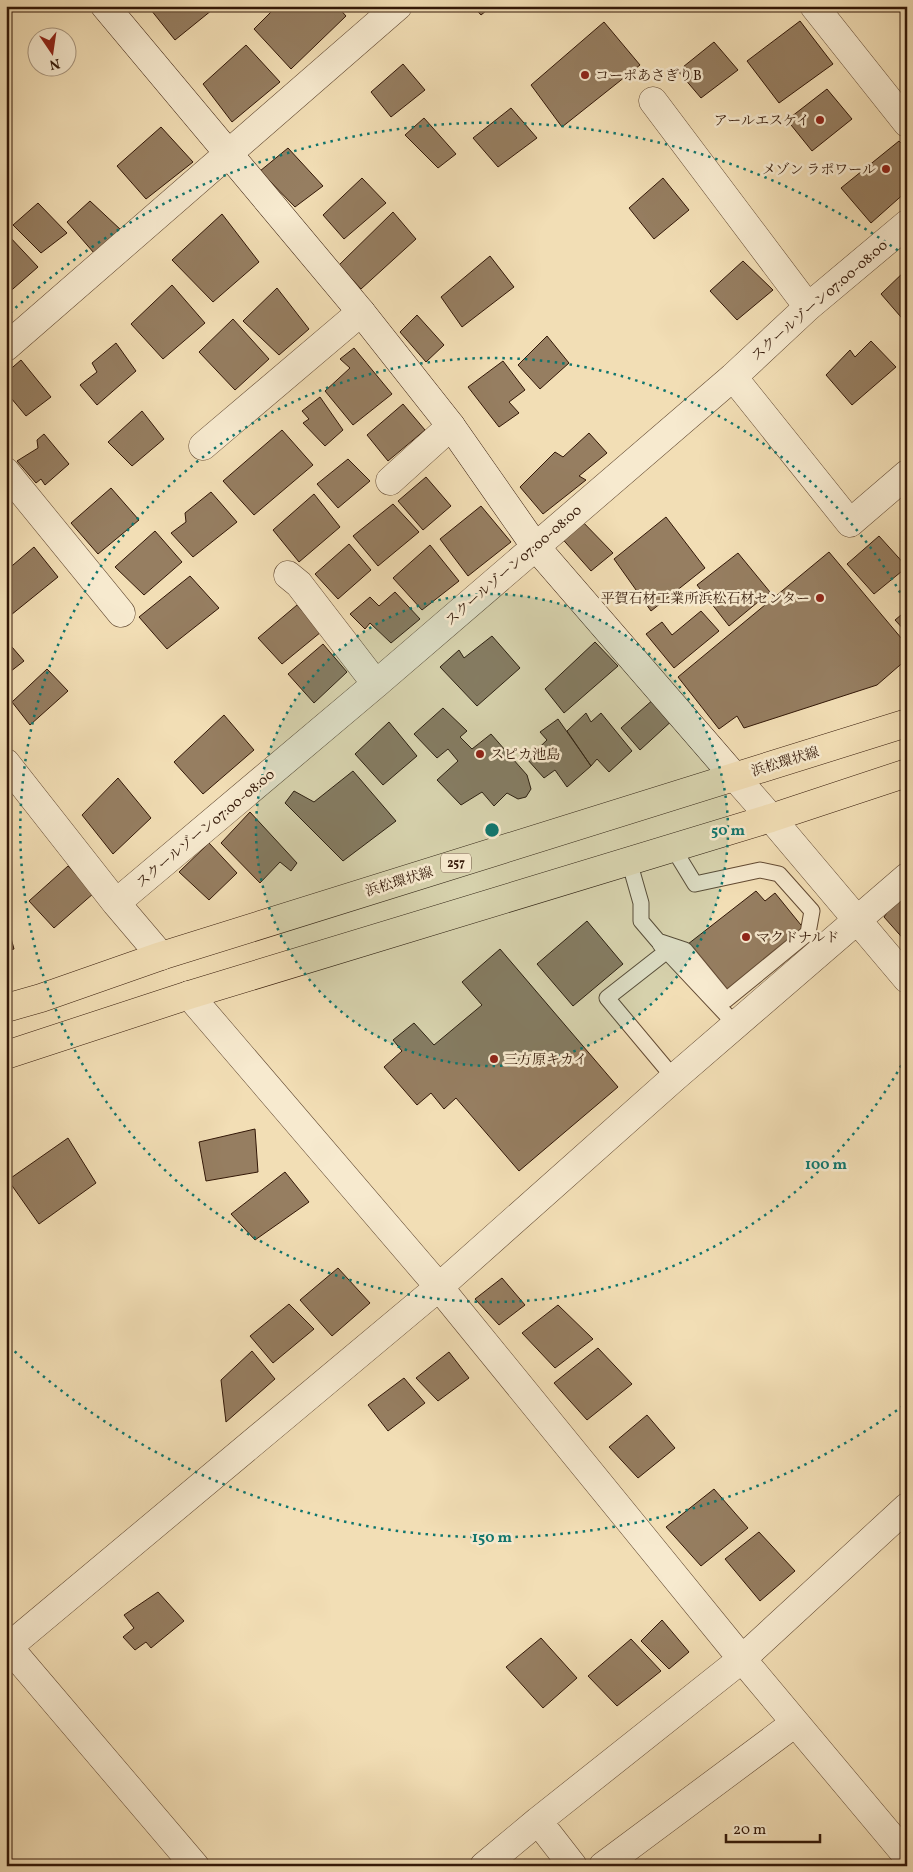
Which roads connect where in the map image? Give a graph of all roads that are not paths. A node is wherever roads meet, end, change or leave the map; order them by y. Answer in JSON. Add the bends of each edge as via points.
{"nodes":[{"id":1,"x":106,"y":6,"type":"edge"},
{"id":2,"x":398,"y":6,"type":"edge"},
{"id":3,"x":814,"y":6,"type":"edge"},
{"id":4,"x":653,"y":101,"type":"dead end"},
{"id":5,"x":907,"y":123,"type":"edge"},
{"id":6,"x":229,"y":154,"type":"junction"},
{"id":7,"x":907,"y":224,"type":"edge"},
{"id":8,"x":808,"y":307,"type":"junction"},
{"id":9,"x":360,"y":312,"type":"junction"},
{"id":10,"x":6,"y":346,"type":"edge"},
{"id":11,"x":733,"y":377,"type":"junction"},
{"id":12,"x":451,"y":426,"type":"junction"},
{"id":13,"x":203,"y":446,"type":"dead end"},
{"id":14,"x":6,"y":472,"type":"edge"},
{"id":15,"x":907,"y":474,"type":"edge"},
{"id":16,"x":390,"y":481,"type":"dead end"},
{"id":17,"x":535,"y":546,"type":"junction"},
{"id":18,"x":288,"y":575,"type":"dead end"},
{"id":19,"x":121,"y":613,"type":"dead end"},
{"id":20,"x":376,"y":684,"type":"junction"},
{"id":21,"x":907,"y":723,"type":"edge"},
{"id":22,"x":6,"y":763,"type":"edge"},
{"id":23,"x":907,"y":773,"type":"edge"},
{"id":24,"x":734,"y":776,"type":"junction"},
{"id":25,"x":772,"y":818,"type":"junction"},
{"id":26,"x":673,"y":848,"type":"junction"},
{"id":27,"x":629,"y":861,"type":"junction"},
{"id":28,"x":907,"y":877,"type":"edge"},
{"id":29,"x":116,"y":903,"type":"junction"},
{"id":30,"x":857,"y":920,"type":"junction"},
{"id":31,"x":662,"y":946,"type":"junction"},
{"id":32,"x":161,"y":956,"type":"junction"},
{"id":33,"x":907,"y":979,"type":"edge"},
{"id":34,"x":189,"y":995,"type":"junction"},
{"id":35,"x":6,"y":1008,"type":"edge"},
{"id":36,"x":736,"y":1024,"type":"junction"},
{"id":37,"x":6,"y":1055,"type":"edge"},
{"id":38,"x":674,"y":1078,"type":"junction"},
{"id":39,"x":439,"y":1286,"type":"junction"},
{"id":40,"x":907,"y":1507,"type":"edge"},
{"id":41,"x":7,"y":1647,"type":"edge"},
{"id":42,"x":742,"y":1659,"type":"junction"},
{"id":43,"x":795,"y":1722,"type":"junction"},
{"id":44,"x":538,"y":1821,"type":"junction"},
{"id":45,"x":907,"y":1856,"type":"edge"},
{"id":46,"x":195,"y":1866,"type":"edge"},
{"id":47,"x":484,"y":1866,"type":"edge"},
{"id":48,"x":573,"y":1866,"type":"edge"},
{"id":49,"x":603,"y":1866,"type":"edge"}],
"edges":[{"from":1,"to":6,"type":"street"},
{"from":2,"to":6,"type":"street"},
{"from":3,"to":5,"type":"street"},
{"from":4,"to":8,"type":"street"},
{"from":6,"to":9,"type":"street"},
{"from":6,"to":10,"type":"street"},
{"from":7,"to":8,"type":"street","name":"スクールゾーン07:00-08:00"},
{"from":8,"to":11,"type":"street","name":"スクールゾーン07:00-08:00"},
{"from":9,"to":12,"type":"street"},
{"from":9,"to":13,"type":"street"},
{"from":11,"to":15,"type":"street","via":[[850,523]]},
{"from":11,"to":17,"type":"street","name":"スクールゾーン07:00-08:00"},
{"from":12,"to":16,"type":"street"},
{"from":12,"to":17,"type":"street"},
{"from":14,"to":19,"type":"street"},
{"from":17,"to":20,"type":"street","name":"スクールゾーン07:00-08:00"},
{"from":17,"to":24,"type":"street"},
{"from":18,"to":20,"type":"street","via":[[299,584]]},
{"from":20,"to":29,"type":"street","name":"スクールゾーン07:00-08:00"},
{"from":21,"to":24,"type":"highway","name":"浜松環状線","number":"257"},
{"from":22,"to":29,"type":"street"},
{"from":23,"to":25,"type":"highway"},
{"from":24,"to":25,"type":"street"},
{"from":24,"to":32,"type":"highway","name":"浜松環状線","number":"257"},
{"from":25,"to":26,"type":"highway"},
{"from":25,"to":30,"type":"street"},
{"from":26,"to":27,"type":"highway"},
{"from":26,"to":31,"type":"lane","via":[[695,884],[760,870],[779,874],[812,911],[808,933],[726,1000],[686,950]]},
{"from":27,"to":31,"type":"lane","via":[[641,903],[641,921]]},
{"from":27,"to":34,"type":"highway"},
{"from":28,"to":30,"type":"street"},
{"from":29,"to":32,"type":"street"},
{"from":30,"to":33,"type":"street"},
{"from":30,"to":36,"type":"street"},
{"from":31,"to":36,"type":"lane"},
{"from":31,"to":38,"type":"lane","via":[[606,998]]},
{"from":32,"to":35,"type":"highway","name":"浜松環状線","number":"257"},
{"from":34,"to":37,"type":"highway"},
{"from":34,"to":39,"type":"street"},
{"from":36,"to":38,"type":"street"},
{"from":38,"to":39,"type":"street"},
{"from":39,"to":41,"type":"street"},
{"from":39,"to":42,"type":"street"},
{"from":40,"to":42,"type":"street"},
{"from":41,"to":46,"type":"street"},
{"from":42,"to":43,"type":"street"},
{"from":42,"to":44,"type":"street"},
{"from":43,"to":45,"type":"street"},
{"from":43,"to":49,"type":"street"},
{"from":44,"to":47,"type":"street"},
{"from":44,"to":48,"type":"street"}]}
